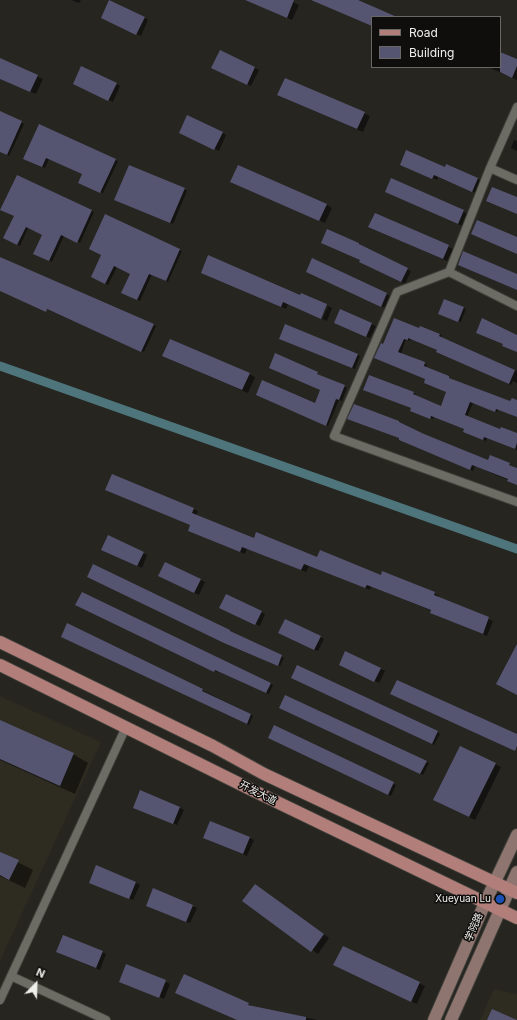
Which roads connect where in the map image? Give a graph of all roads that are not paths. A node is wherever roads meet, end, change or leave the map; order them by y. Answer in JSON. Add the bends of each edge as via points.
{"nodes":[{"id":1,"x":517,"y":107,"type":"edge"},
{"id":2,"x":490,"y":168,"type":"junction"},
{"id":3,"x":517,"y":180,"type":"edge"},
{"id":4,"x":449,"y":272,"type":"junction"},
{"id":5,"x":517,"y":306,"type":"edge"},
{"id":6,"x":517,"y":502,"type":"edge"},
{"id":7,"x":0,"y":642,"type":"edge"},
{"id":8,"x":0,"y":665,"type":"edge"},
{"id":9,"x":126,"y":727,"type":"junction"},
{"id":10,"x":517,"y":836,"type":"edge"},
{"id":11,"x":517,"y":872,"type":"edge"},
{"id":12,"x":494,"y":883,"type":"junction"},
{"id":13,"x":513,"y":891,"type":"edge"},
{"id":14,"x":485,"y":903,"type":"junction"},
{"id":15,"x":499,"y":910,"type":"junction"},
{"id":16,"x":517,"y":918,"type":"edge"},
{"id":17,"x":11,"y":976,"type":"junction"},
{"id":18,"x":0,"y":1000,"type":"edge"},
{"id":19,"x":106,"y":1020,"type":"edge"},
{"id":20,"x":434,"y":1020,"type":"edge"},
{"id":21,"x":451,"y":1020,"type":"edge"}],
"edges":[{"from":1,"to":2,"type":"street"},
{"from":2,"to":3,"type":"street"},
{"from":2,"to":4,"type":"street"},
{"from":4,"to":5,"type":"street"},
{"from":4,"to":6,"type":"street","via":[[397,292],[334,436]]},
{"from":7,"to":12,"type":"main road","name":"开发大道","via":[[213,746],[264,774]]},
{"from":8,"to":9,"type":"main road","name":"开发大道"},
{"from":9,"to":14,"type":"main road","name":"开发大道"},
{"from":9,"to":17,"type":"street"},
{"from":10,"to":12,"type":"main road","name":"学院路"},
{"from":11,"to":13,"type":"main road","name":"学院路"},
{"from":12,"to":13,"type":"main road","name":"开发大道"},
{"from":12,"to":14,"type":"main road","name":"学院路"},
{"from":13,"to":15,"type":"main road","name":"学院路"},
{"from":14,"to":15,"type":"main road","name":"开发大道"},
{"from":14,"to":20,"type":"main road","name":"学院路"},
{"from":15,"to":16,"type":"main road","name":"开发大道"},
{"from":15,"to":21,"type":"main road","name":"学院路"},
{"from":17,"to":18,"type":"street"},
{"from":17,"to":19,"type":"street"}]}
